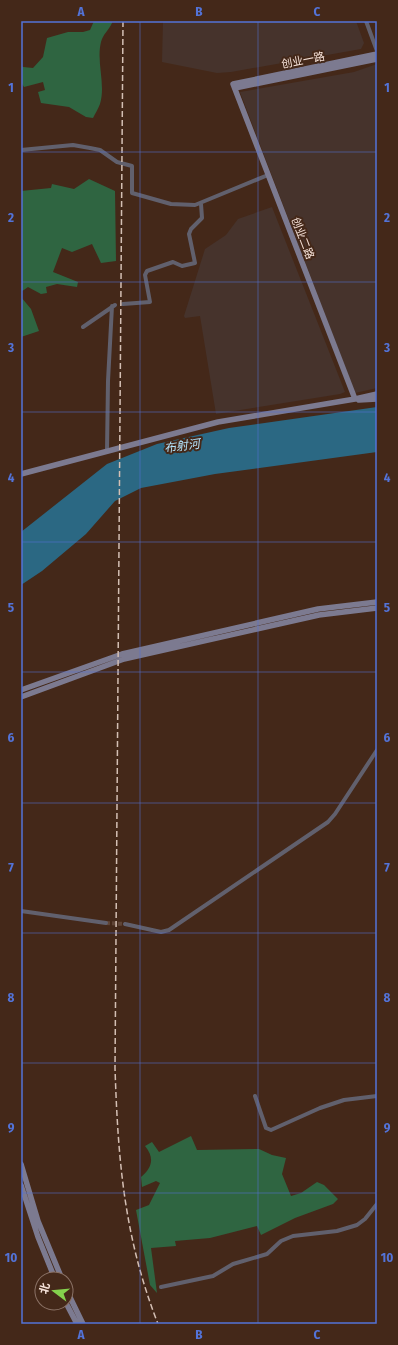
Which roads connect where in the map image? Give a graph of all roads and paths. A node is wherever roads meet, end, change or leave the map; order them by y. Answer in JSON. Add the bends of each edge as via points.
{"nodes":[{"id":1,"x":366,"y":21,"type":"edge"},
{"id":2,"x":377,"y":51,"type":"edge"},
{"id":3,"x":377,"y":54,"type":"edge"},
{"id":4,"x":377,"y":59,"type":"edge"},
{"id":5,"x":234,"y":86,"type":"junction"},
{"id":6,"x":21,"y":150,"type":"edge"},
{"id":7,"x":268,"y":175,"type":"junction"},
{"id":8,"x":201,"y":204,"type":"junction"},
{"id":9,"x":123,"y":304,"type":"dead end"},
{"id":10,"x":83,"y":327,"type":"dead end"},
{"id":11,"x":377,"y":394,"type":"edge"},
{"id":12,"x":355,"y":399,"type":"junction"},
{"id":13,"x":377,"y":399,"type":"edge"},
{"id":14,"x":108,"y":451,"type":"junction"},
{"id":15,"x":21,"y":474,"type":"edge"},
{"id":16,"x":377,"y":602,"type":"edge"},
{"id":17,"x":377,"y":608,"type":"edge"},
{"id":18,"x":21,"y":690,"type":"edge"},
{"id":19,"x":21,"y":697,"type":"edge"},
{"id":20,"x":377,"y":750,"type":"edge"},
{"id":21,"x":21,"y":911,"type":"edge"},
{"id":22,"x":106,"y":923,"type":"tunnel mouth"},
{"id":23,"x":125,"y":924,"type":"tunnel mouth"},
{"id":24,"x":255,"y":1096,"type":"dead end"},
{"id":25,"x":377,"y":1096,"type":"edge"},
{"id":26,"x":21,"y":1164,"type":"edge"},
{"id":27,"x":21,"y":1185,"type":"edge"},
{"id":28,"x":377,"y":1204,"type":"edge"},
{"id":29,"x":52,"y":1271,"type":"edge"},
{"id":30,"x":59,"y":1271,"type":"edge"},
{"id":31,"x":161,"y":1287,"type":"dead end"},
{"id":32,"x":74,"y":1305,"type":"edge"},
{"id":33,"x":70,"y":1311,"type":"edge"},
{"id":34,"x":77,"y":1324,"type":"edge"},
{"id":35,"x":83,"y":1324,"type":"edge"}],
"edges":[{"from":1,"to":2,"type":"street"},
{"from":3,"to":5,"type":"main road","name":"创业一路"},
{"from":4,"to":5,"type":"main road","name":"创业一路"},
{"from":5,"to":7,"type":"main road","name":"创业二路"},
{"from":6,"to":8,"type":"street","via":[[74,146],[100,150],[117,162],[132,166],[132,193],[171,204]]},
{"from":7,"to":8,"type":"street"},
{"from":7,"to":12,"type":"main road","name":"创业二路"},
{"from":8,"to":9,"type":"street","via":[[202,218],[189,234],[195,263],[182,266],[173,262],[147,271],[145,275],[150,302]]},
{"from":10,"to":14,"type":"street","via":[[114,306],[108,381]]},
{"from":11,"to":12,"type":"main road"},
{"from":12,"to":13,"type":"main road"},
{"from":12,"to":14,"type":"main road","via":[[218,422]]},
{"from":14,"to":15,"type":"main road"},
{"from":16,"to":18,"type":"main road","via":[[318,609],[122,654]]},
{"from":17,"to":19,"type":"main road","via":[[319,615],[124,659]]},
{"from":20,"to":23,"type":"street","via":[[336,814],[328,822],[169,930],[161,932]]},
{"from":21,"to":22,"type":"street"},
{"from":24,"to":25,"type":"street","via":[[266,1128],[271,1130],[320,1108],[349,1099]]},
{"from":26,"to":30,"type":"main road","via":[[38,1221]]},
{"from":27,"to":29,"type":"main road"},
{"from":28,"to":31,"type":"street","via":[[357,1225],[337,1231],[293,1236],[281,1240],[266,1254],[233,1264],[213,1276]]},
{"from":32,"to":35,"type":"main road"},
{"from":33,"to":34,"type":"main road"}]}
